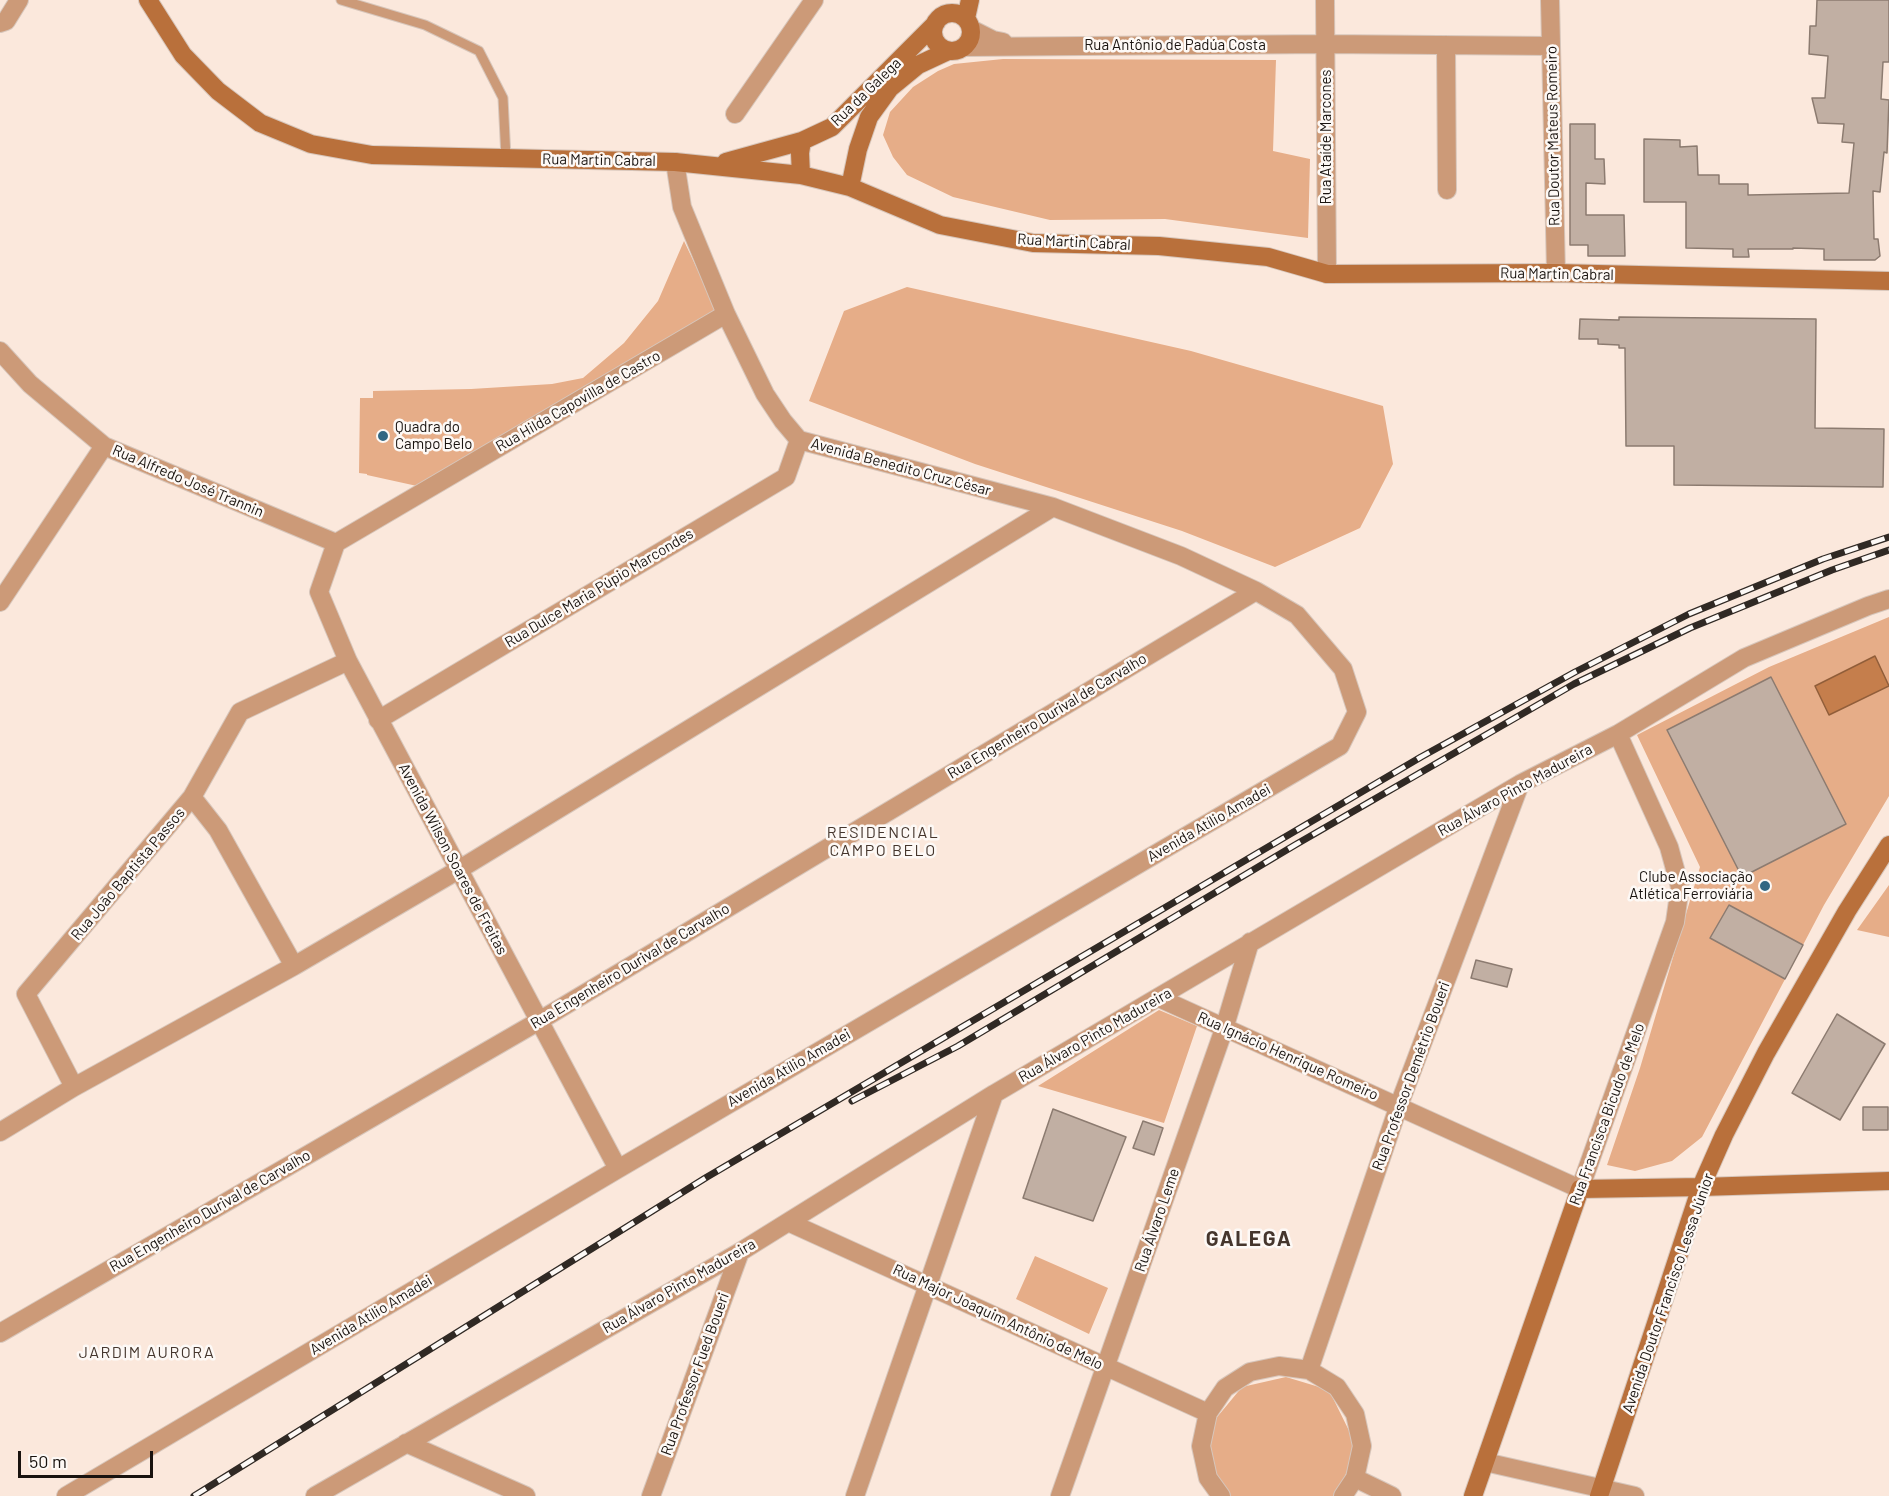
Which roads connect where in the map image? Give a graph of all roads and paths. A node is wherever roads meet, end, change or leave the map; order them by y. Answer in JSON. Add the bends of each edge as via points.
{"nodes":[{"id":1,"x":19,"y":0,"type":"edge"},
{"id":2,"x":148,"y":0,"type":"edge"},
{"id":3,"x":341,"y":0,"type":"edge"},
{"id":4,"x":814,"y":0,"type":"edge"},
{"id":5,"x":956,"y":0,"type":"edge"},
{"id":6,"x":969,"y":0,"type":"edge"},
{"id":7,"x":1325,"y":0,"type":"edge"},
{"id":8,"x":1550,"y":0,"type":"edge"},
{"id":9,"x":939,"y":19,"type":"junction"},
{"id":10,"x":0,"y":24,"type":"edge"},
{"id":11,"x":969,"y":24,"type":"junction"},
{"id":12,"x":1325,"y":44,"type":"junction"},
{"id":13,"x":1446,"y":45,"type":"junction"},
{"id":14,"x":1025,"y":46,"type":"junction"},
{"id":15,"x":1551,"y":46,"type":"junction"},
{"id":16,"x":956,"y":49,"type":"junction"},
{"id":17,"x":735,"y":114,"type":"dead end"},
{"id":18,"x":832,"y":127,"type":"junction"},
{"id":19,"x":802,"y":141,"type":"junction"},
{"id":20,"x":858,"y":149,"type":"junction"},
{"id":21,"x":506,"y":158,"type":"junction"},
{"id":22,"x":675,"y":162,"type":"junction"},
{"id":23,"x":715,"y":165,"type":"junction"},
{"id":24,"x":801,"y":174,"type":"junction"},
{"id":25,"x":850,"y":187,"type":"junction"},
{"id":26,"x":1447,"y":190,"type":"dead end"},
{"id":27,"x":1556,"y":273,"type":"junction"},
{"id":28,"x":1327,"y":274,"type":"junction"},
{"id":29,"x":1889,"y":281,"type":"edge"},
{"id":30,"x":726,"y":314,"type":"junction"},
{"id":31,"x":0,"y":351,"type":"edge"},
{"id":32,"x":799,"y":440,"type":"junction"},
{"id":33,"x":104,"y":446,"type":"junction"},
{"id":34,"x":1053,"y":507,"type":"junction"},
{"id":35,"x":336,"y":543,"type":"junction"},
{"id":36,"x":1256,"y":591,"type":"junction"},
{"id":37,"x":1889,"y":599,"type":"edge"},
{"id":38,"x":0,"y":602,"type":"edge"},
{"id":39,"x":348,"y":661,"type":"junction"},
{"id":40,"x":378,"y":720,"type":"junction"},
{"id":41,"x":1618,"y":734,"type":"junction"},
{"id":42,"x":1520,"y":784,"type":"junction"},
{"id":43,"x":192,"y":797,"type":"junction"},
{"id":44,"x":1889,"y":845,"type":"edge"},
{"id":45,"x":459,"y":869,"type":"junction"},
{"id":46,"x":1250,"y":942,"type":"junction"},
{"id":47,"x":294,"y":966,"type":"junction"},
{"id":48,"x":1159,"y":998,"type":"junction"},
{"id":49,"x":539,"y":1021,"type":"junction"},
{"id":50,"x":1224,"y":1029,"type":"junction"},
{"id":51,"x":74,"y":1087,"type":"junction"},
{"id":52,"x":994,"y":1094,"type":"junction"},
{"id":53,"x":1399,"y":1105,"type":"junction"},
{"id":54,"x":0,"y":1132,"type":"edge"},
{"id":55,"x":618,"y":1169,"type":"junction"},
{"id":56,"x":1889,"y":1181,"type":"edge"},
{"id":57,"x":1701,"y":1187,"type":"junction"},
{"id":58,"x":1580,"y":1189,"type":"junction"},
{"id":59,"x":788,"y":1222,"type":"junction"},
{"id":60,"x":740,"y":1252,"type":"junction"},
{"id":61,"x":927,"y":1284,"type":"junction"},
{"id":62,"x":0,"y":1333,"type":"edge"},
{"id":63,"x":1106,"y":1367,"type":"junction"},
{"id":64,"x":1309,"y":1370,"type":"junction"},
{"id":65,"x":1208,"y":1413,"type":"junction"},
{"id":66,"x":406,"y":1443,"type":"junction"},
{"id":67,"x":1485,"y":1462,"type":"junction"},
{"id":68,"x":1355,"y":1478,"type":"junction"},
{"id":69,"x":1600,"y":1492,"type":"edge"},
{"id":70,"x":66,"y":1496,"type":"edge"},
{"id":71,"x":315,"y":1496,"type":"edge"},
{"id":72,"x":526,"y":1496,"type":"edge"},
{"id":73,"x":651,"y":1496,"type":"edge"},
{"id":74,"x":855,"y":1496,"type":"edge"},
{"id":75,"x":1060,"y":1496,"type":"edge"},
{"id":76,"x":1221,"y":1496,"type":"edge"},
{"id":77,"x":1342,"y":1496,"type":"edge"},
{"id":78,"x":1392,"y":1496,"type":"edge"},
{"id":79,"x":1473,"y":1496,"type":"edge"},
{"id":80,"x":1635,"y":1496,"type":"edge"}],
"edges":[{"from":1,"to":10,"type":"street"},
{"from":2,"to":21,"type":"main road","name":"Rua Martin Cabral","via":[[183,55],[218,91],[260,123],[311,144],[372,155]]},
{"from":3,"to":21,"type":"lane","via":[[425,25],[479,51],[503,98]]},
{"from":4,"to":17,"type":"street"},
{"from":5,"to":9,"type":"main road","name":"Rua da Galega"},
{"from":6,"to":11,"type":"main road"},
{"from":7,"to":12,"type":"street","name":"Rua Ataíde Marcones"},
{"from":8,"to":15,"type":"street","name":"Rua Doutor Mateus Romeiro"},
{"from":9,"to":11,"type":"main road","via":[[955,13]]},
{"from":9,"to":16,"type":"main road","via":[[934,39]]},
{"from":9,"to":18,"type":"main road","name":"Rua da Galega"},
{"from":11,"to":14,"type":"street","name":"Rua Antônio de Padúa Costa","via":[[993,40]]},
{"from":11,"to":16,"type":"main road","via":[[969,41]]},
{"from":12,"to":13,"type":"street","name":"Rua Antônio de Padúa Costa"},
{"from":12,"to":14,"type":"street","name":"Rua Antônio de Padúa Costa"},
{"from":12,"to":28,"type":"street","name":"Rua Ataíde Marcones"},
{"from":13,"to":15,"type":"street","name":"Rua Antônio de Padúa Costa"},
{"from":13,"to":26,"type":"street"},
{"from":14,"to":16,"type":"street","name":"Rua Antônio de Padúa Costa"},
{"from":15,"to":27,"type":"street","name":"Rua Doutor Mateus Romeiro"},
{"from":16,"to":20,"type":"main road","name":"Rua da Galega","via":[[918,65],[890,88],[869,117]]},
{"from":18,"to":19,"type":"main road","name":"Rua da Galega"},
{"from":18,"to":20,"type":"main road","via":[[851,137]]},
{"from":19,"to":23,"type":"main road","name":"Rua da Galega"},
{"from":19,"to":24,"type":"main road"},
{"from":20,"to":25,"type":"main road","name":"Rua da Galega"},
{"from":21,"to":22,"type":"main road","name":"Rua Martin Cabral"},
{"from":22,"to":23,"type":"main road","name":"Rua Martin Cabral"},
{"from":22,"to":30,"type":"street","name":"Avenida Benedito Cruz César","via":[[682,207]]},
{"from":23,"to":24,"type":"main road","name":"Rua Martin Cabral"},
{"from":24,"to":25,"type":"main road","name":"Rua Martin Cabral"},
{"from":25,"to":28,"type":"main road","name":"Rua Martin Cabral","via":[[940,225],[1033,243],[1159,246],[1268,257]]},
{"from":27,"to":28,"type":"main road","name":"Rua Martin Cabral"},
{"from":27,"to":29,"type":"main road","name":"Rua Martin Cabral"},
{"from":30,"to":32,"type":"street","name":"Avenida Benedito Cruz César","via":[[765,394]]},
{"from":30,"to":35,"type":"street","name":"Rua Hilda Capovilla de Castro"},
{"from":31,"to":33,"type":"street","name":"Rua Alfredo José Trannin","via":[[30,384]]},
{"from":32,"to":34,"type":"street","name":"Avenida Benedito Cruz César"},
{"from":32,"to":40,"type":"street","name":"Rua Dulce Maria Púpio Marcondes","via":[[786,477]]},
{"from":33,"to":35,"type":"street","name":"Rua Alfredo José Trannin"},
{"from":33,"to":38,"type":"street"},
{"from":34,"to":36,"type":"street","name":"Avenida Benedito Cruz César","via":[[1181,556]]},
{"from":34,"to":45,"type":"street"},
{"from":35,"to":39,"type":"street","name":"Avenida Wilson Soares de Freitas","via":[[319,592]]},
{"from":36,"to":49,"type":"street","name":"Rua Engenheiro Durival de Carvalho"},
{"from":36,"to":55,"type":"street","name":"Avenida Atílio Amadei","via":[[1297,615],[1343,669],[1357,712],[1340,746]]},
{"from":37,"to":41,"type":"street","name":"Rua Álvaro Pinto Madureira","via":[[1744,658]]},
{"from":39,"to":40,"type":"street","name":"Avenida Wilson Soares de Freitas"},
{"from":39,"to":43,"type":"street","via":[[240,712]]},
{"from":40,"to":45,"type":"street","name":"Avenida Wilson Soares de Freitas"},
{"from":41,"to":42,"type":"street","name":"Rua Álvaro Pinto Madureira"},
{"from":41,"to":58,"type":"street","name":"Rua Francisca Bicudo de Melo","via":[[1669,847],[1680,887],[1676,922]]},
{"from":42,"to":46,"type":"street","name":"Rua Álvaro Pinto Madureira"},
{"from":42,"to":53,"type":"street","name":"Rua Professor Demétrio Boueri"},
{"from":43,"to":47,"type":"street","name":"Rua João Baptista Passos","via":[[218,830]]},
{"from":43,"to":51,"type":"street","name":"Rua João Baptista Passos","via":[[26,994]]},
{"from":44,"to":57,"type":"main road","name":"Avenida Doutor Francisco Lessa Júnior","via":[[1766,1053]]},
{"from":45,"to":47,"type":"street"},
{"from":45,"to":49,"type":"street","name":"Avenida Wilson Soares de Freitas"},
{"from":46,"to":48,"type":"street","name":"Rua Álvaro Pinto Madureira"},
{"from":46,"to":50,"type":"street","name":"Rua Álvaro Leme"},
{"from":47,"to":51,"type":"street"},
{"from":48,"to":50,"type":"street","name":"Rua Ignácio Henrique Romeiro"},
{"from":48,"to":52,"type":"street","name":"Rua Álvaro Pinto Madureira"},
{"from":49,"to":55,"type":"street","name":"Avenida Wilson Soares de Freitas"},
{"from":49,"to":62,"type":"street","name":"Rua Engenheiro Durival de Carvalho"},
{"from":50,"to":53,"type":"street","name":"Rua Ignácio Henrique Romeiro"},
{"from":50,"to":63,"type":"street","name":"Rua Álvaro Leme"},
{"from":51,"to":54,"type":"street"},
{"from":52,"to":59,"type":"street","name":"Rua Álvaro Pinto Madureira"},
{"from":52,"to":61,"type":"street"},
{"from":53,"to":58,"type":"street","name":"Rua Ignácio Henrique Romeiro"},
{"from":53,"to":64,"type":"street","name":"Rua Professor Demétrio Boueri"},
{"from":55,"to":70,"type":"street","name":"Avenida Atílio Amadei"},
{"from":56,"to":57,"type":"main road"},
{"from":57,"to":58,"type":"main road"},
{"from":57,"to":69,"type":"main road","name":"Avenida Doutor Francisco Lessa Júnior"},
{"from":58,"to":67,"type":"main road","name":"Rua Francisca Bicudo de Melo"},
{"from":59,"to":60,"type":"street","name":"Rua Álvaro Pinto Madureira"},
{"from":59,"to":61,"type":"street","name":"Rua Major Joaquim Antônio de Melo"},
{"from":60,"to":66,"type":"street","name":"Rua Álvaro Pinto Madureira"},
{"from":60,"to":73,"type":"street","name":"Rua Professor Fued Boueri"},
{"from":61,"to":63,"type":"street","name":"Rua Major Joaquim Antônio de Melo"},
{"from":61,"to":74,"type":"street"},
{"from":63,"to":65,"type":"street","name":"Rua Major Joaquim Antônio de Melo"},
{"from":63,"to":75,"type":"street","name":"Rua Álvaro Leme"},
{"from":64,"to":65,"type":"street","via":[[1279,1366],[1250,1372],[1225,1389]]},
{"from":64,"to":68,"type":"street","via":[[1336,1387],[1355,1414],[1362,1446]]},
{"from":65,"to":76,"type":"street","via":[[1201,1446],[1208,1478]]},
{"from":66,"to":71,"type":"street","name":"Rua Álvaro Pinto Madureira"},
{"from":66,"to":72,"type":"street"},
{"from":67,"to":69,"type":"street"},
{"from":67,"to":79,"type":"main road","name":"Rua Francisca Bicudo de Melo"},
{"from":68,"to":77,"type":"street"},
{"from":68,"to":78,"type":"street"},
{"from":69,"to":80,"type":"street"}]}
